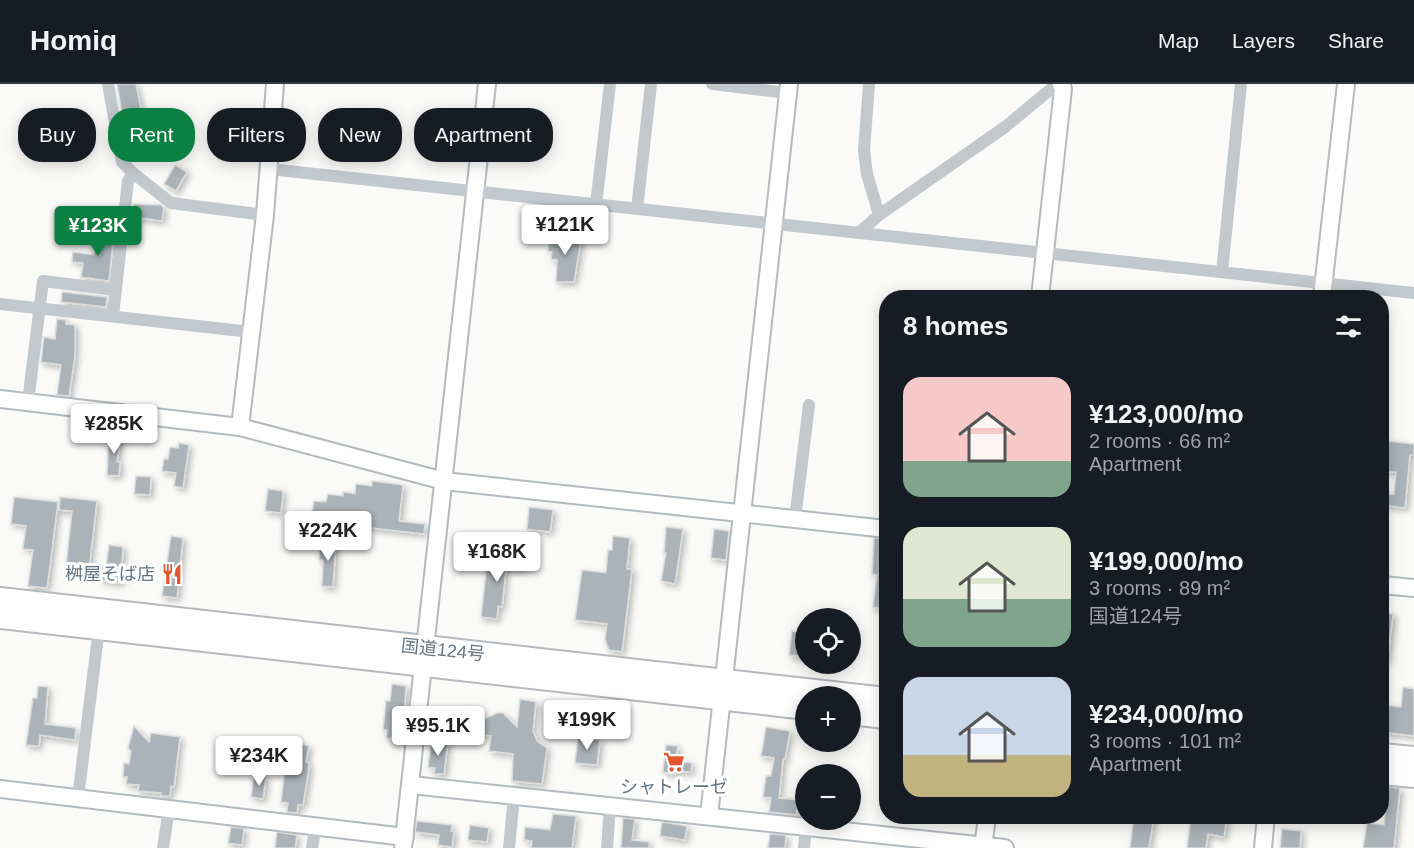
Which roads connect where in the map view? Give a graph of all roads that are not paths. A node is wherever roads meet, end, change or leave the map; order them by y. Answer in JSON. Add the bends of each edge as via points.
{"nodes":[{"id":1,"x":108,"y":84,"type":"edge"},
{"id":2,"x":275,"y":84,"type":"edge"},
{"id":3,"x":487,"y":84,"type":"edge"},
{"id":4,"x":610,"y":84,"type":"edge"},
{"id":5,"x":651,"y":84,"type":"edge"},
{"id":6,"x":712,"y":84,"type":"edge"},
{"id":7,"x":869,"y":84,"type":"edge"},
{"id":8,"x":1059,"y":84,"type":"edge"},
{"id":9,"x":1241,"y":84,"type":"edge"},
{"id":10,"x":1346,"y":84,"type":"edge"},
{"id":11,"x":789,"y":88,"type":"edge"},
{"id":12,"x":269,"y":169,"type":"junction"},
{"id":13,"x":133,"y":173,"type":"junction"},
{"id":14,"x":476,"y":192,"type":"junction"},
{"id":15,"x":596,"y":205,"type":"junction"},
{"id":16,"x":637,"y":209,"type":"junction"},
{"id":17,"x":265,"y":215,"type":"junction"},
{"id":18,"x":879,"y":215,"type":"junction"},
{"id":19,"x":775,"y":225,"type":"junction"},
{"id":20,"x":860,"y":232,"type":"junction"},
{"id":21,"x":1045,"y":254,"type":"junction"},
{"id":22,"x":1221,"y":272,"type":"junction"},
{"id":23,"x":116,"y":290,"type":"junction"},
{"id":24,"x":1041,"y":290,"type":"edge"},
{"id":25,"x":1323,"y":290,"type":"edge"},
{"id":26,"x":1389,"y":292,"type":"edge"},
{"id":27,"x":1414,"y":293,"type":"edge"},
{"id":28,"x":0,"y":304,"type":"edge"},
{"id":29,"x":39,"y":308,"type":"junction"},
{"id":30,"x":113,"y":316,"type":"junction"},
{"id":31,"x":251,"y":332,"type":"junction"},
{"id":32,"x":0,"y":399,"type":"edge"},
{"id":33,"x":28,"y":402,"type":"junction"},
{"id":34,"x":809,"y":405,"type":"dead end"},
{"id":35,"x":240,"y":427,"type":"junction"},
{"id":36,"x":444,"y":481,"type":"junction"},
{"id":37,"x":743,"y":513,"type":"junction"},
{"id":38,"x":795,"y":519,"type":"junction"},
{"id":39,"x":879,"y":528,"type":"edge"},
{"id":40,"x":1389,"y":586,"type":"edge"},
{"id":41,"x":1414,"y":588,"type":"edge"},
{"id":42,"x":0,"y":599,"type":"edge"},
{"id":43,"x":0,"y":617,"type":"edge"},
{"id":44,"x":99,"y":628,"type":"junction"},
{"id":45,"x":424,"y":656,"type":"junction"},
{"id":46,"x":723,"y":689,"type":"junction"},
{"id":47,"x":879,"y":699,"type":"edge"},
{"id":48,"x":795,"y":705,"type":"edge"},
{"id":49,"x":861,"y":714,"type":"edge"},
{"id":50,"x":879,"y":716,"type":"edge"},
{"id":51,"x":1389,"y":756,"type":"edge"},
{"id":52,"x":1414,"y":758,"type":"edge"},
{"id":53,"x":1389,"y":773,"type":"edge"},
{"id":54,"x":1414,"y":776,"type":"edge"},
{"id":55,"x":411,"y":785,"type":"junction"},
{"id":56,"x":0,"y":789,"type":"edge"},
{"id":57,"x":514,"y":796,"type":"junction"},
{"id":58,"x":78,"y":798,"type":"junction"},
{"id":59,"x":610,"y":806,"type":"junction"},
{"id":60,"x":169,"y":809,"type":"junction"},
{"id":61,"x":708,"y":816,"type":"junction"},
{"id":62,"x":986,"y":824,"type":"edge"},
{"id":63,"x":1265,"y":824,"type":"edge"},
{"id":64,"x":316,"y":825,"type":"junction"},
{"id":65,"x":795,"y":825,"type":"edge"},
{"id":66,"x":806,"y":830,"type":"edge"},
{"id":67,"x":840,"y":830,"type":"edge"},
{"id":68,"x":404,"y":842,"type":"edge"},
{"id":69,"x":983,"y":847,"type":"edge"},
{"id":70,"x":163,"y":848,"type":"edge"},
{"id":71,"x":312,"y":848,"type":"edge"},
{"id":72,"x":508,"y":848,"type":"edge"},
{"id":73,"x":607,"y":848,"type":"edge"},
{"id":74,"x":804,"y":848,"type":"edge"},
{"id":75,"x":1005,"y":848,"type":"edge"},
{"id":76,"x":1263,"y":848,"type":"edge"}],
"edges":[{"from":1,"to":13,"type":"street","via":[[122,162]]},
{"from":2,"to":12,"type":"street"},
{"from":3,"to":14,"type":"street"},
{"from":4,"to":15,"type":"street"},
{"from":5,"to":16,"type":"street"},
{"from":6,"to":11,"type":"street"},
{"from":7,"to":18,"type":"street","via":[[864,150]]},
{"from":8,"to":18,"type":"street"},
{"from":8,"to":21,"type":"street","via":[[1063,90]]},
{"from":9,"to":22,"type":"street"},
{"from":10,"to":25,"type":"street"},
{"from":11,"to":19,"type":"street"},
{"from":12,"to":14,"type":"street"},
{"from":12,"to":17,"type":"street"},
{"from":13,"to":17,"type":"street","via":[[171,202]]},
{"from":13,"to":23,"type":"street","via":[[128,181]]},
{"from":14,"to":15,"type":"street"},
{"from":14,"to":36,"type":"street"},
{"from":15,"to":16,"type":"street"},
{"from":16,"to":19,"type":"street"},
{"from":17,"to":31,"type":"street"},
{"from":18,"to":20,"type":"street"},
{"from":19,"to":20,"type":"street"},
{"from":19,"to":37,"type":"street"},
{"from":20,"to":21,"type":"street"},
{"from":21,"to":22,"type":"street"},
{"from":21,"to":24,"type":"street"},
{"from":22,"to":25,"type":"street"},
{"from":23,"to":29,"type":"street","via":[[43,281]]},
{"from":23,"to":30,"type":"street"},
{"from":26,"to":27,"type":"street"},
{"from":28,"to":29,"type":"street"},
{"from":29,"to":30,"type":"street"},
{"from":29,"to":33,"type":"street"},
{"from":30,"to":31,"type":"street"},
{"from":31,"to":35,"type":"street"},
{"from":32,"to":33,"type":"street"},
{"from":33,"to":35,"type":"street"},
{"from":34,"to":38,"type":"street"},
{"from":35,"to":36,"type":"street"},
{"from":36,"to":37,"type":"street"},
{"from":36,"to":45,"type":"street"},
{"from":37,"to":38,"type":"street"},
{"from":37,"to":46,"type":"street"},
{"from":38,"to":39,"type":"street"},
{"from":40,"to":41,"type":"street"},
{"from":42,"to":45,"type":"highway","name":"国道124号"},
{"from":43,"to":44,"type":"highway","name":"国道124号"},
{"from":44,"to":45,"type":"highway","name":"国道124号"},
{"from":44,"to":58,"type":"street"},
{"from":45,"to":46,"type":"highway","name":"国道124号"},
{"from":45,"to":55,"type":"street"},
{"from":46,"to":47,"type":"highway","name":"国道124号"},
{"from":46,"to":48,"type":"highway","name":"国道124号"},
{"from":46,"to":61,"type":"street"},
{"from":49,"to":50,"type":"highway"},
{"from":51,"to":52,"type":"highway"},
{"from":53,"to":54,"type":"highway"},
{"from":55,"to":57,"type":"street"},
{"from":55,"to":68,"type":"street"},
{"from":56,"to":58,"type":"street"},
{"from":57,"to":59,"type":"street"},
{"from":57,"to":72,"type":"street"},
{"from":58,"to":60,"type":"street"},
{"from":59,"to":61,"type":"street"},
{"from":59,"to":73,"type":"street"},
{"from":60,"to":64,"type":"street"},
{"from":60,"to":70,"type":"street"},
{"from":61,"to":65,"type":"street"},
{"from":62,"to":69,"type":"street"},
{"from":63,"to":76,"type":"street"},
{"from":64,"to":68,"type":"street"},
{"from":64,"to":71,"type":"street"},
{"from":66,"to":74,"type":"street"},
{"from":67,"to":69,"type":"street"},
{"from":69,"to":75,"type":"street"}]}
